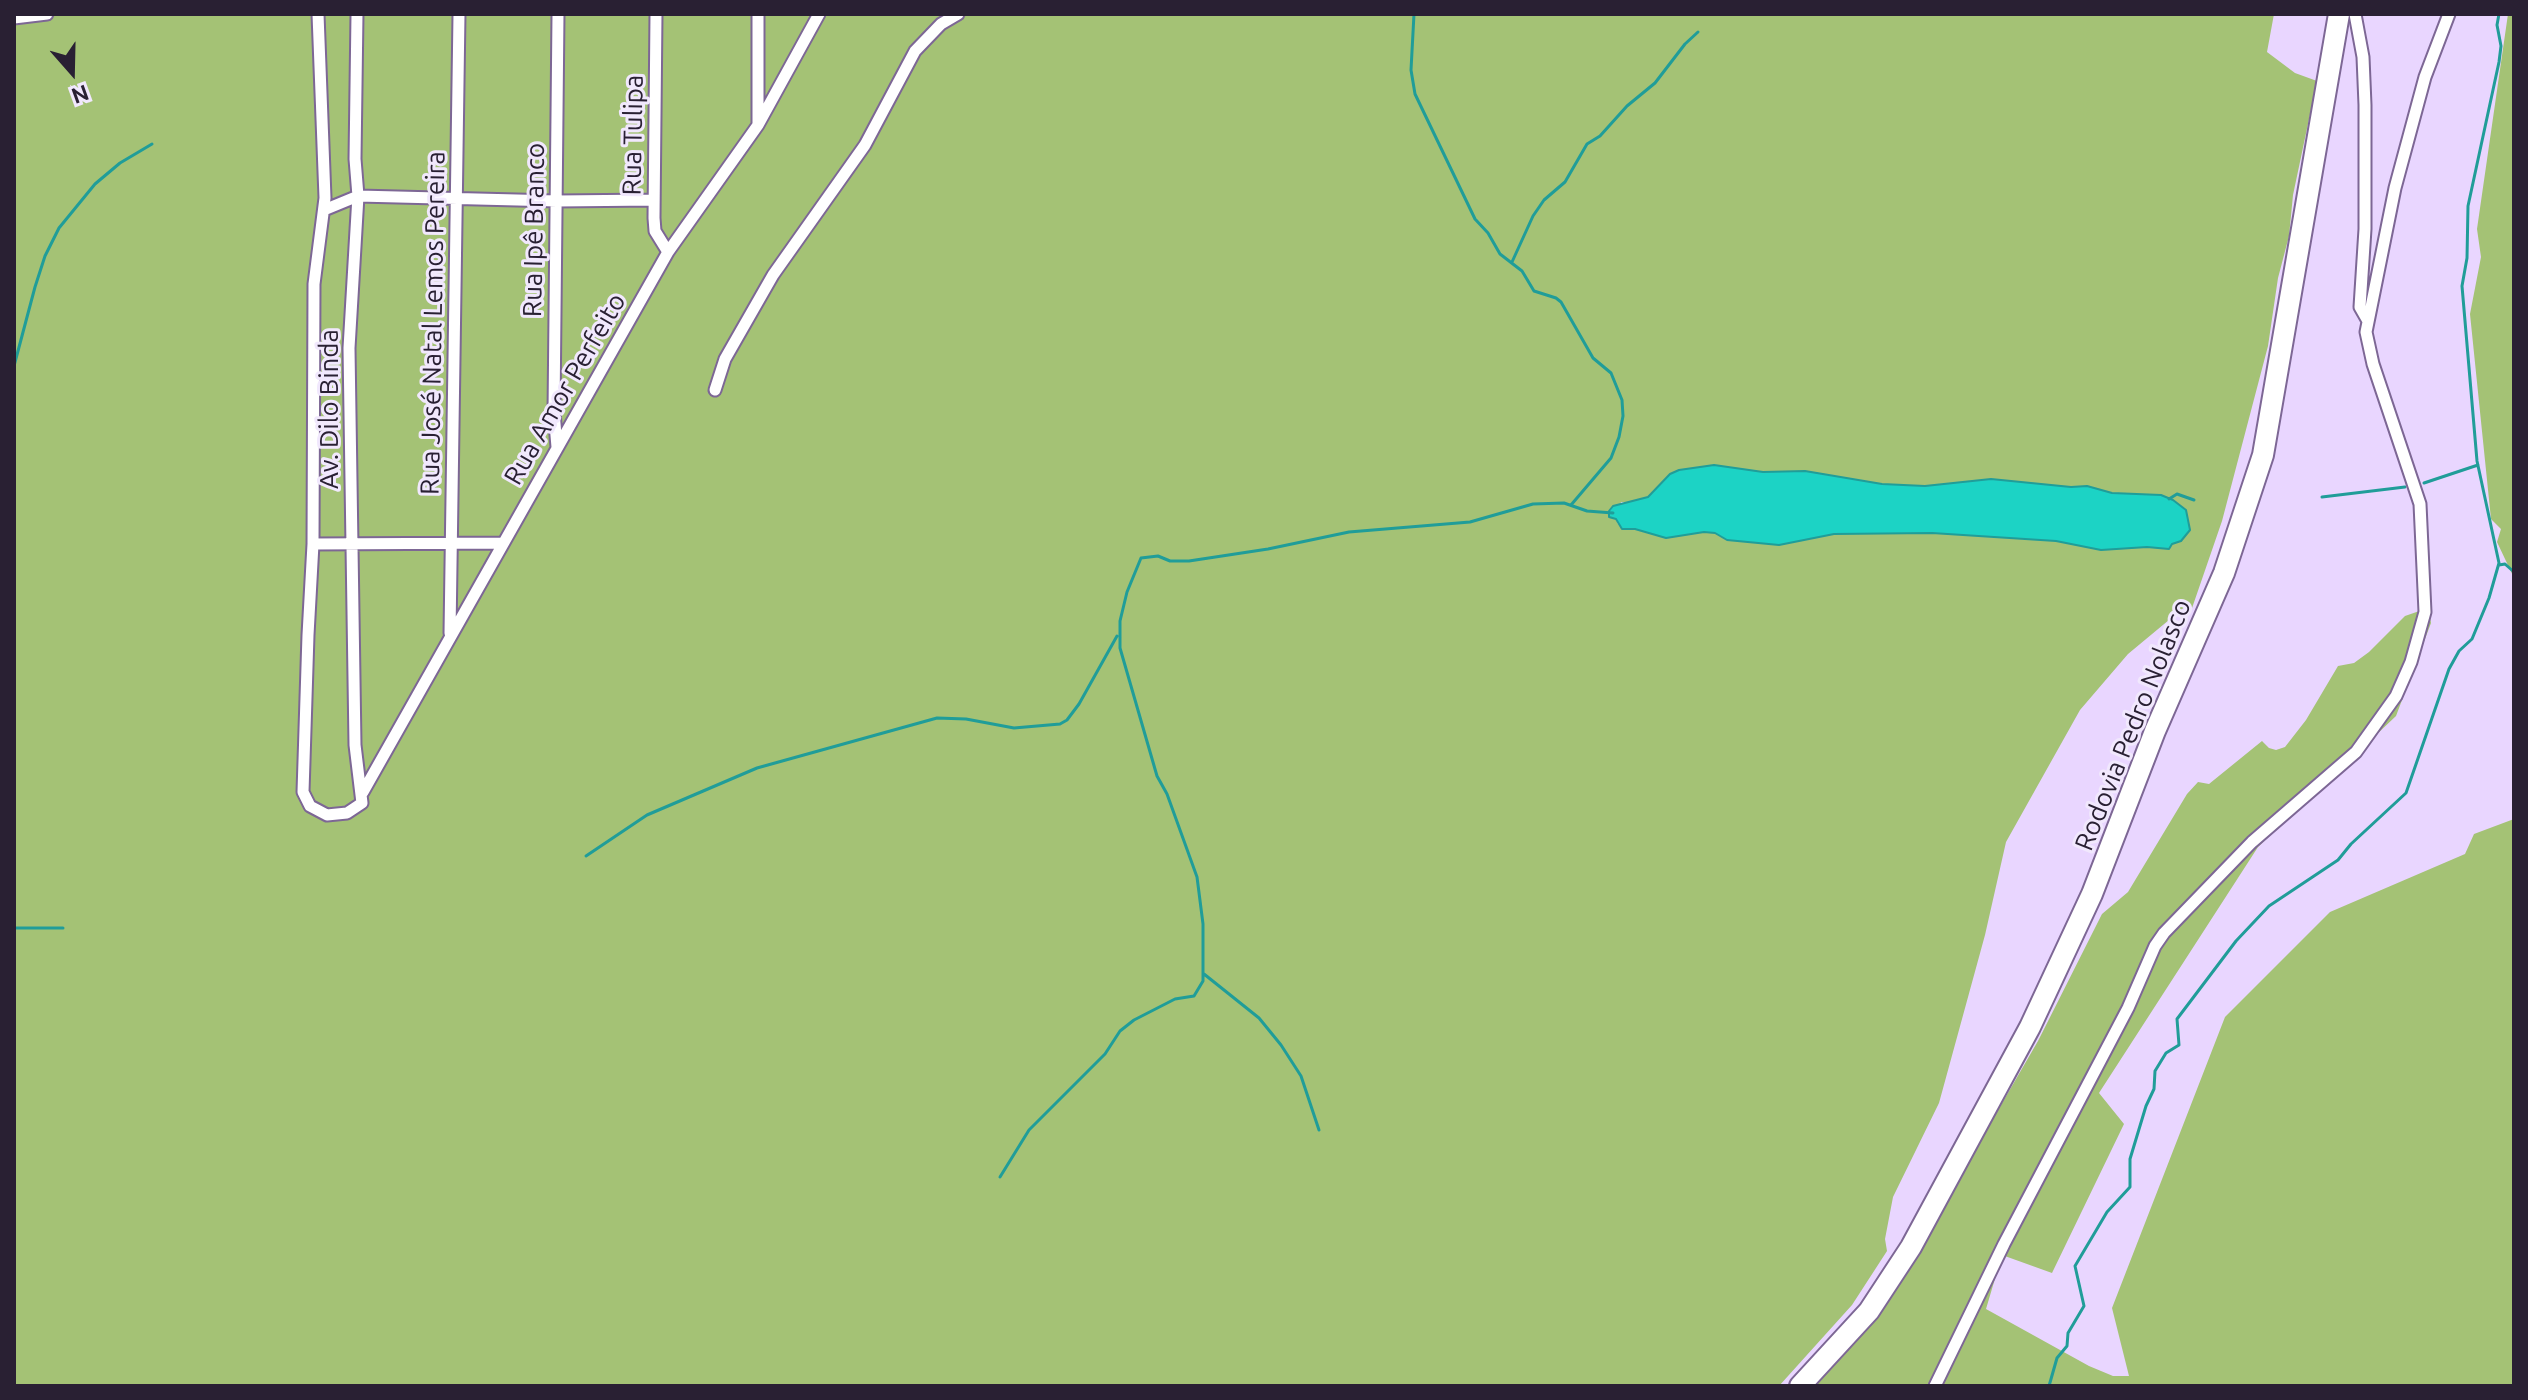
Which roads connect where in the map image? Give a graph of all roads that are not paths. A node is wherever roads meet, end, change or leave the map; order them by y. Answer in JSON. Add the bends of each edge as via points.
{"nodes":[{"id":1,"x":47,"y":14,"type":"edge"},
{"id":2,"x":318,"y":14,"type":"edge"},
{"id":3,"x":357,"y":14,"type":"edge"},
{"id":4,"x":459,"y":14,"type":"edge"},
{"id":5,"x":558,"y":14,"type":"edge"},
{"id":6,"x":656,"y":14,"type":"edge"},
{"id":7,"x":758,"y":14,"type":"edge"},
{"id":8,"x":819,"y":14,"type":"edge"},
{"id":9,"x":958,"y":14,"type":"edge"},
{"id":10,"x":2339,"y":14,"type":"edge"},
{"id":11,"x":2355,"y":14,"type":"edge"},
{"id":12,"x":2449,"y":14,"type":"edge"},
{"id":13,"x":14,"y":18,"type":"edge"},
{"id":14,"x":758,"y":125,"type":"junction"},
{"id":15,"x":358,"y":196,"type":"junction"},
{"id":16,"x":457,"y":197,"type":"junction"},
{"id":17,"x":654,"y":200,"type":"junction"},
{"id":18,"x":557,"y":201,"type":"junction"},
{"id":19,"x":324,"y":210,"type":"junction"},
{"id":20,"x":668,"y":252,"type":"junction"},
{"id":21,"x":2368,"y":321,"type":"junction"},
{"id":22,"x":715,"y":390,"type":"dead end"},
{"id":23,"x":557,"y":447,"type":"junction"},
{"id":24,"x":353,"y":543,"type":"junction"},
{"id":25,"x":451,"y":543,"type":"junction"},
{"id":26,"x":503,"y":543,"type":"junction"},
{"id":27,"x":313,"y":544,"type":"junction"},
{"id":28,"x":450,"y":634,"type":"junction"},
{"id":29,"x":362,"y":798,"type":"junction"},
{"id":30,"x":1800,"y":1386,"type":"edge"},
{"id":31,"x":1935,"y":1386,"type":"edge"}],
"edges":[{"from":1,"to":13,"type":"street"},
{"from":2,"to":19,"type":"street","name":"Av. Dilo Binda"},
{"from":3,"to":15,"type":"street","name":"Av. Dilo Binda"},
{"from":4,"to":16,"type":"street","name":"Rua José Natal Lemos Pereira"},
{"from":5,"to":18,"type":"street","name":"Rua Ipê Branco"},
{"from":6,"to":17,"type":"street","name":"Rua Tulipa"},
{"from":7,"to":14,"type":"street"},
{"from":8,"to":14,"type":"street","name":"Rua Amor Perfeito"},
{"from":9,"to":22,"type":"street","via":[[915,51],[865,145],[773,275],[725,359]]},
{"from":10,"to":30,"type":"highway","name":"Rodovia Pedro Nolasco","via":[[2263,455],[2224,573],[2092,894],[2030,1027],[1911,1247],[1869,1311]]},
{"from":11,"to":21,"type":"street","via":[[2365,105],[2360,307]]},
{"from":12,"to":21,"type":"street","via":[[2425,77],[2395,188]]},
{"from":14,"to":20,"type":"street","name":"Rua Amor Perfeito"},
{"from":15,"to":16,"type":"street"},
{"from":15,"to":19,"type":"street"},
{"from":15,"to":24,"type":"street","name":"Av. Dilo Binda","via":[[349,348]]},
{"from":16,"to":18,"type":"street"},
{"from":16,"to":25,"type":"street","name":"Rua José Natal Lemos Pereira"},
{"from":17,"to":18,"type":"street"},
{"from":17,"to":20,"type":"street","name":"Rua Tulipa","via":[[655,231]]},
{"from":18,"to":23,"type":"street","name":"Rua Ipê Branco"},
{"from":19,"to":27,"type":"street","name":"Av. Dilo Binda","via":[[314,284]]},
{"from":20,"to":23,"type":"street","name":"Rua Amor Perfeito"},
{"from":21,"to":31,"type":"street","via":[[2367,343],[2422,523],[2425,612],[2405,679],[2356,752],[2252,842],[2155,946]]},
{"from":23,"to":26,"type":"street","name":"Rua Amor Perfeito"},
{"from":24,"to":25,"type":"street"},
{"from":24,"to":27,"type":"street"},
{"from":24,"to":29,"type":"street","name":"Av. Dilo Binda","via":[[355,745]]},
{"from":25,"to":26,"type":"street"},
{"from":25,"to":28,"type":"street","name":"Rua José Natal Lemos Pereira"},
{"from":26,"to":28,"type":"street","name":"Rua Amor Perfeito"},
{"from":27,"to":29,"type":"street","name":"Av. Dilo Binda","via":[[303,792],[310,806],[327,815],[347,813]]},
{"from":28,"to":29,"type":"street","name":"Rua Amor Perfeito"}]}
